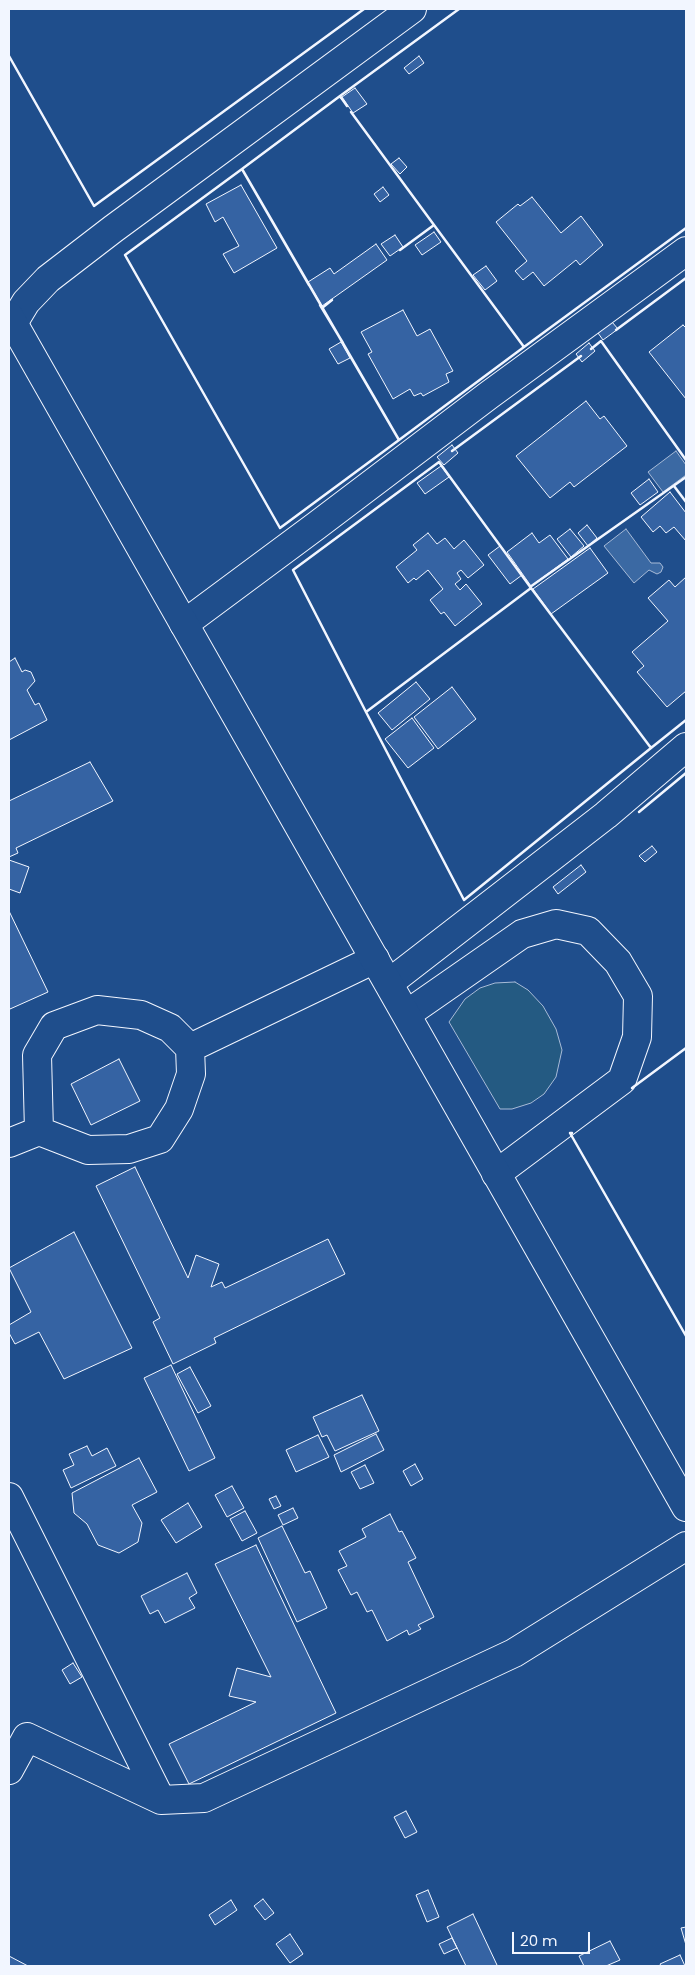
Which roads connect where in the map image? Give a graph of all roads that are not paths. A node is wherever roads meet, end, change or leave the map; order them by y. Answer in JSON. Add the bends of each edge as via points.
{"nodes":[{"id":1,"x":412,"y":9,"type":"edge"},
{"id":2,"x":686,"y":251,"type":"edge"},
{"id":3,"x":10,"y":323,"type":"edge"},
{"id":4,"x":184,"y":624,"type":"junction"},
{"id":5,"x":686,"y":747,"type":"edge"},
{"id":6,"x":375,"y":959,"type":"junction"},
{"id":7,"x":389,"y":983,"type":"junction"},
{"id":8,"x":407,"y":1014,"type":"junction"},
{"id":9,"x":190,"y":1048,"type":"junction"},
{"id":10,"x":39,"y":1131,"type":"junction"},
{"id":11,"x":9,"y":1143,"type":"edge"},
{"id":12,"x":496,"y":1174,"type":"junction"},
{"id":13,"x":9,"y":1496,"type":"edge"},
{"id":14,"x":686,"y":1507,"type":"edge"},
{"id":15,"x":686,"y":1546,"type":"edge"},
{"id":16,"x":18,"y":1732,"type":"edge"},
{"id":17,"x":9,"y":1770,"type":"edge"},
{"id":18,"x":160,"y":1800,"type":"junction"}],
"edges":[{"from":1,"to":3,"type":"street","via":[[48,280]]},
{"from":2,"to":4,"type":"street"},
{"from":3,"to":4,"type":"street"},
{"from":4,"to":6,"type":"street"},
{"from":5,"to":7,"type":"street","via":[[606,815]]},
{"from":6,"to":7,"type":"street"},
{"from":6,"to":9,"type":"street"},
{"from":7,"to":8,"type":"street"},
{"from":8,"to":12,"type":"street"},
{"from":8,"to":12,"type":"street","via":[[522,934],[556,924],[588,931],[618,962],[638,996],[637,1037],[622,1080]]},
{"from":9,"to":10,"type":"street","via":[[191,1074],[179,1109],[160,1138],[129,1149],[88,1150]]},
{"from":9,"to":10,"type":"street","via":[[170,1028],[141,1015],[97,1010],[54,1026],[37,1055]]},
{"from":10,"to":11,"type":"street"},
{"from":12,"to":14,"type":"street"},
{"from":13,"to":18,"type":"street"},
{"from":15,"to":18,"type":"street","via":[[514,1653],[204,1798]]},
{"from":16,"to":17,"type":"street"},
{"from":16,"to":18,"type":"street"}]}
